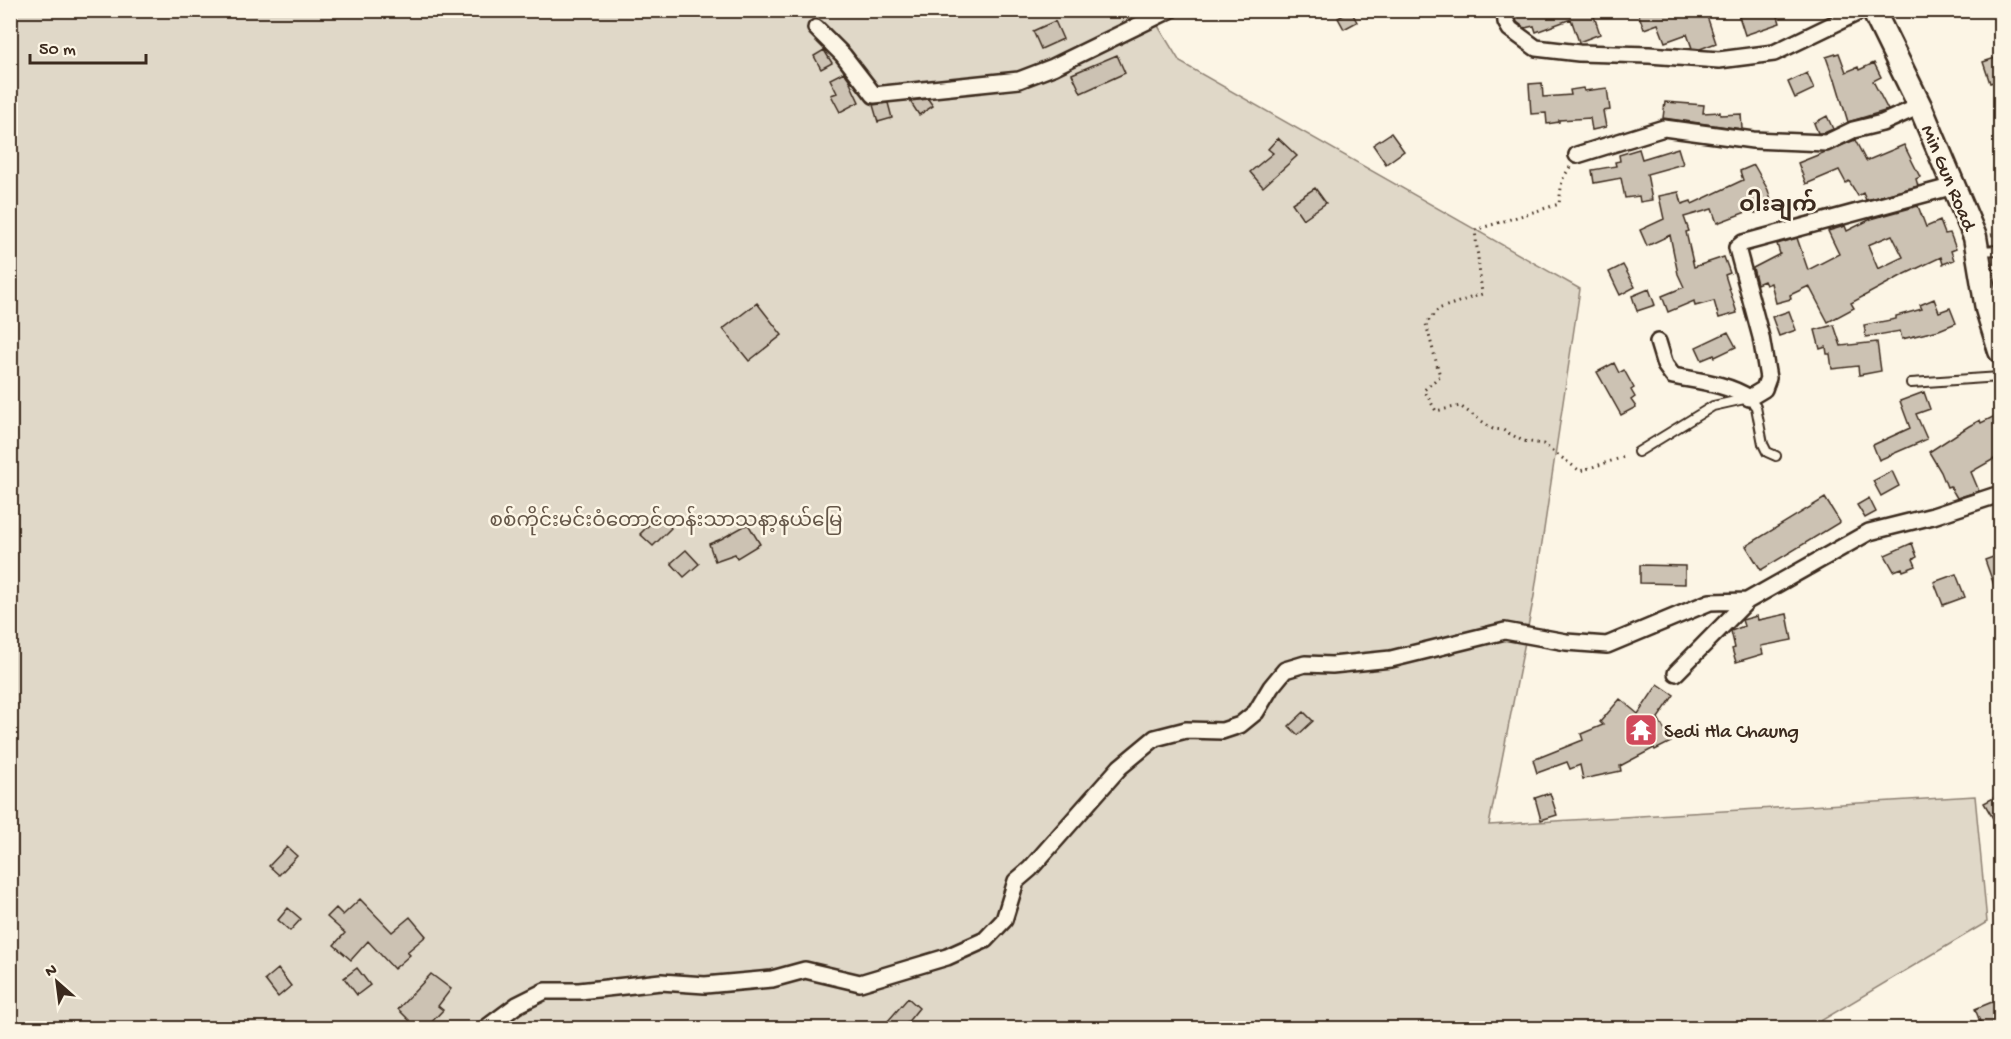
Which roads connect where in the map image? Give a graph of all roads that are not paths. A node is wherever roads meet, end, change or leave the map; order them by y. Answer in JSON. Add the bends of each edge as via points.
{"nodes":[{"id":1,"x":1170,"y":10,"type":"edge"},
{"id":2,"x":1505,"y":10,"type":"edge"},
{"id":3,"x":1863,"y":10,"type":"edge"},
{"id":4,"x":1874,"y":10,"type":"edge"},
{"id":5,"x":816,"y":28,"type":"dead end"},
{"id":6,"x":1920,"y":106,"type":"junction"},
{"id":7,"x":1577,"y":155,"type":"road end"},
{"id":8,"x":1954,"y":186,"type":"junction"},
{"id":9,"x":2001,"y":250,"type":"edge"},
{"id":10,"x":1977,"y":251,"type":"junction"},
{"id":11,"x":1658,"y":342,"type":"dead end"},
{"id":12,"x":2001,"y":351,"type":"edge"},
{"id":13,"x":2001,"y":377,"type":"edge"},
{"id":14,"x":1911,"y":383,"type":"dead end"},
{"id":15,"x":1749,"y":398,"type":"junction"},
{"id":16,"x":1638,"y":452,"type":"road end"},
{"id":17,"x":1776,"y":456,"type":"dead end"},
{"id":18,"x":2001,"y":494,"type":"edge"},
{"id":19,"x":1747,"y":600,"type":"junction"},
{"id":20,"x":1676,"y":674,"type":"dead end"},
{"id":21,"x":486,"y":1029,"type":"edge"}],
"edges":[{"from":1,"to":5,"type":"street","via":[[1019,80],[874,95],[843,54]]},
{"from":2,"to":3,"type":"street","via":[[1510,29],[1536,48],[1719,60],[1774,53]]},
{"from":4,"to":6,"type":"street","name":"Min Gun Road"},
{"from":6,"to":7,"type":"street","via":[[1826,143],[1753,140],[1664,128]]},
{"from":6,"to":8,"type":"street","name":"Min Gun Road"},
{"from":8,"to":10,"type":"street","name":"Min Gun Road"},
{"from":8,"to":15,"type":"street","via":[[1743,243],[1737,248],[1768,378],[1764,389]]},
{"from":9,"to":10,"type":"lane"},
{"from":10,"to":12,"type":"street","name":"Min Gun Road","via":[[1987,309]]},
{"from":11,"to":15,"type":"street","via":[[1673,376],[1715,385]]},
{"from":13,"to":14,"type":"lane"},
{"from":15,"to":16,"type":"lane","via":[[1713,406]]},
{"from":15,"to":17,"type":"lane","via":[[1756,407],[1763,444],[1767,452]]},
{"from":18,"to":19,"type":"street","via":[[1869,532]]},
{"from":19,"to":20,"type":"street"},
{"from":19,"to":21,"type":"street","via":[[1710,602],[1607,645],[1505,631],[1391,659],[1305,664],[1285,670],[1256,712],[1240,725],[1222,731],[1186,730],[1155,738],[1120,767],[1016,881],[1004,920],[985,940],[946,957],[860,983],[805,970],[772,979],[705,985],[661,982],[545,991],[517,1005]]}]}
